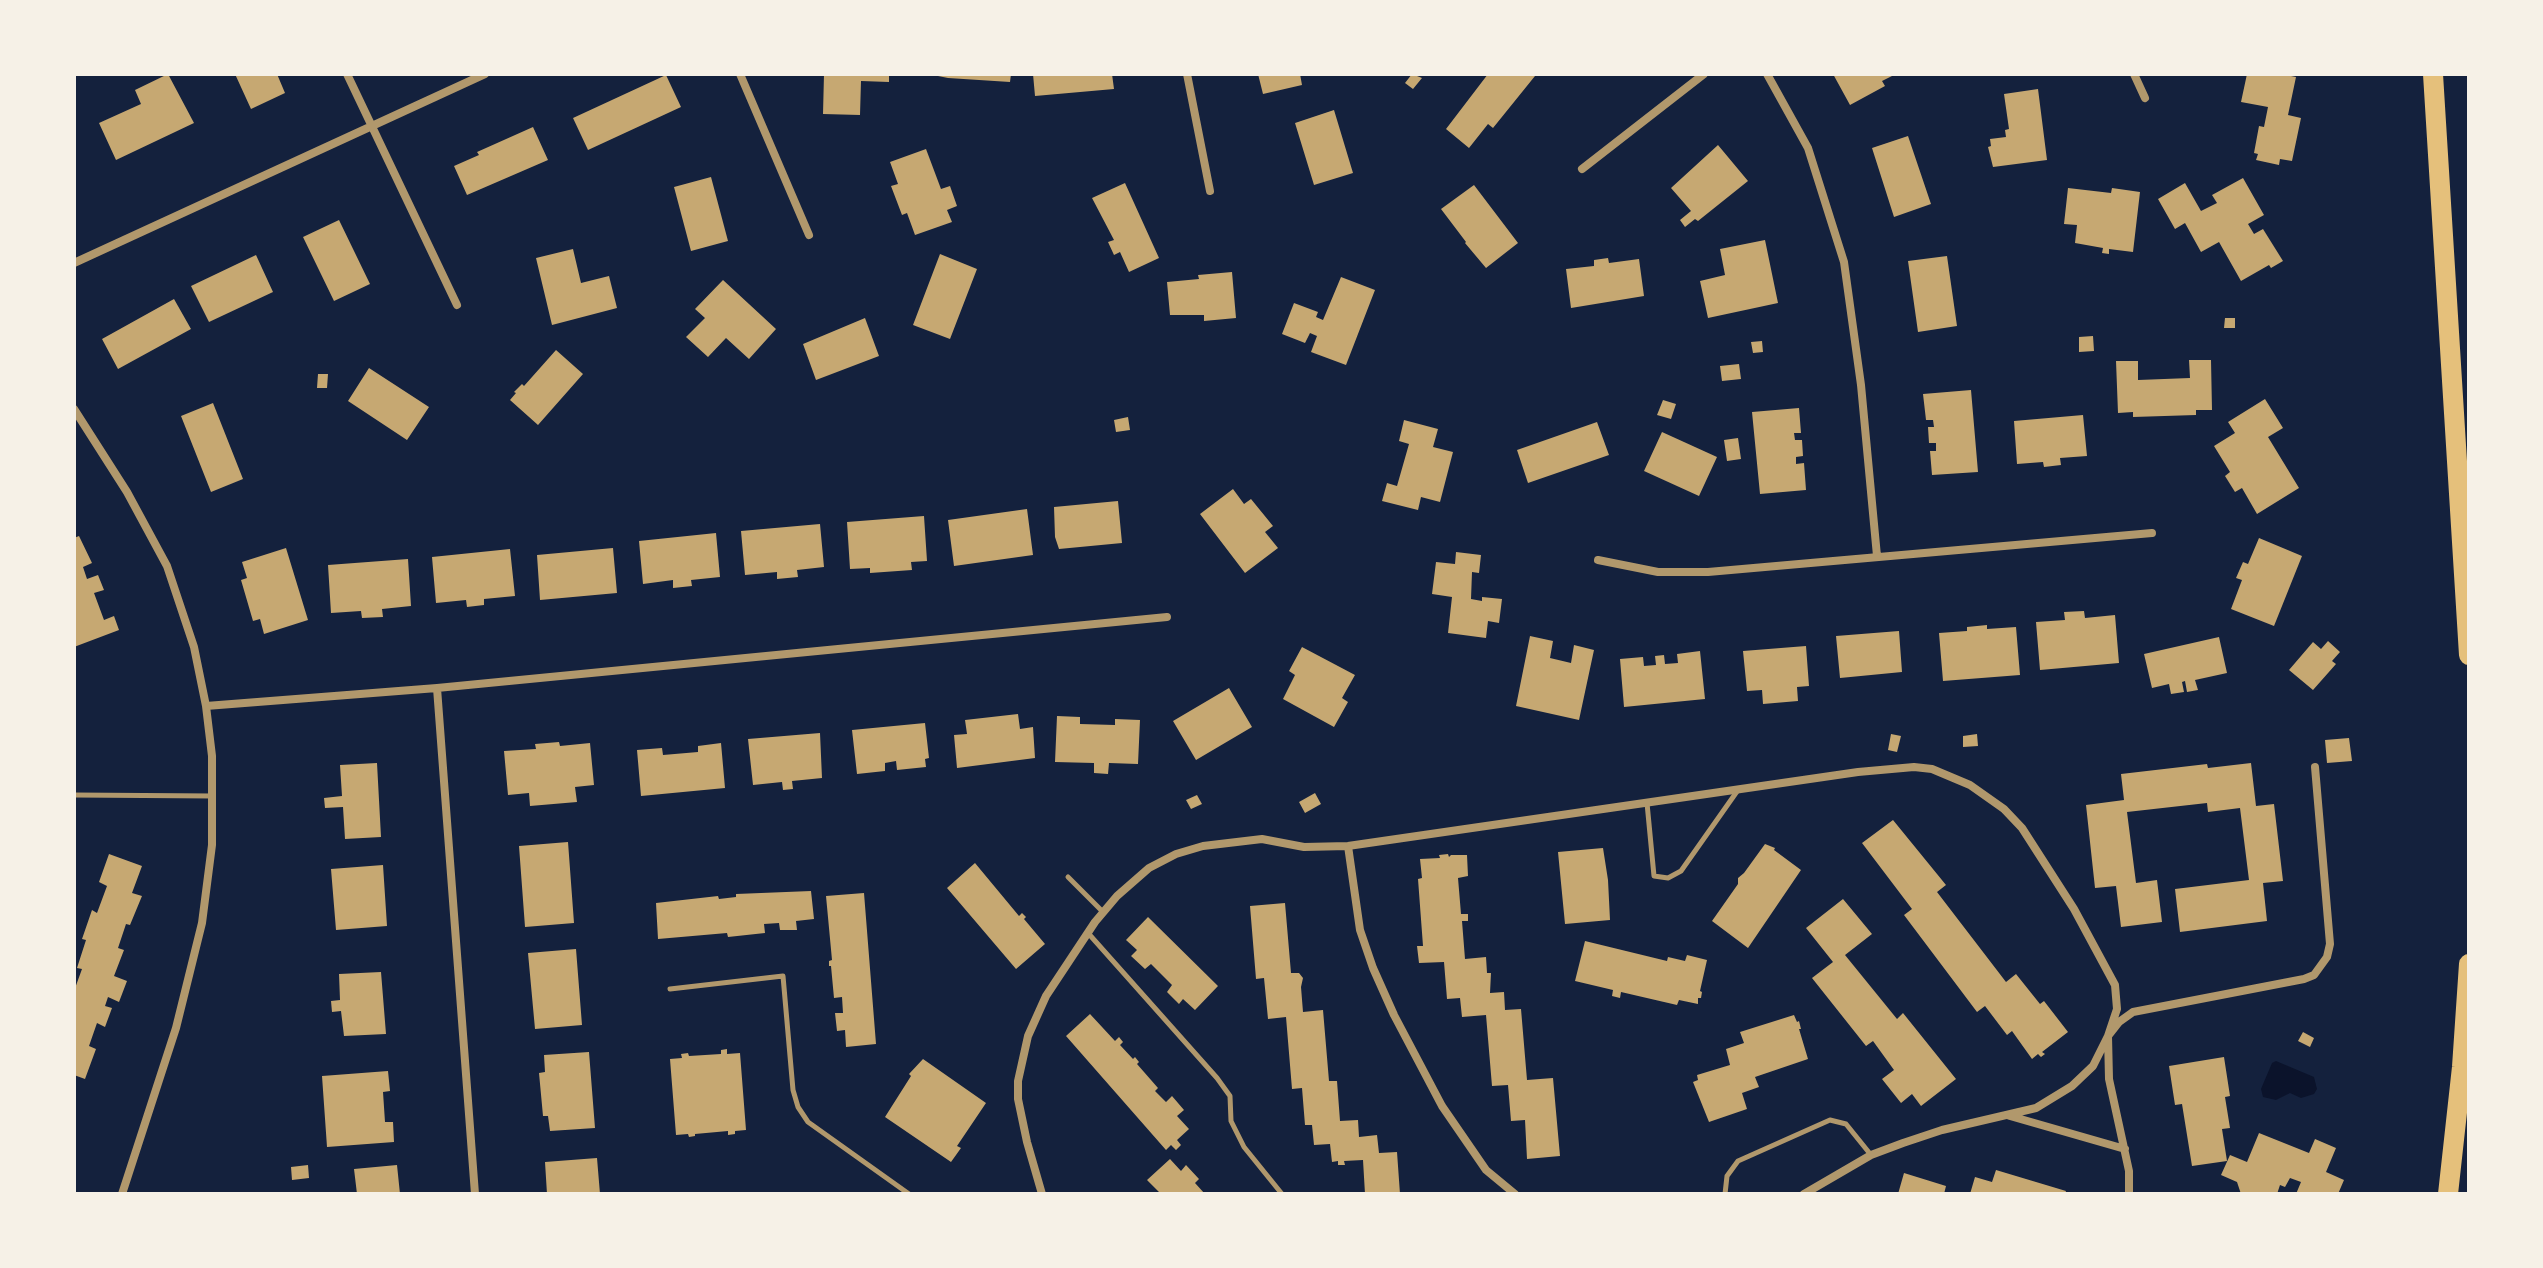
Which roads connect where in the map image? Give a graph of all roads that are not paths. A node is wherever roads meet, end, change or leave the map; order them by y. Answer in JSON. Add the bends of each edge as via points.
{"nodes":[{"id":1,"x":347,"y":74,"type":"edge"},
{"id":2,"x":485,"y":74,"type":"edge"},
{"id":3,"x":740,"y":74,"type":"edge"},
{"id":4,"x":1187,"y":74,"type":"edge"},
{"id":5,"x":1704,"y":74,"type":"edge"},
{"id":6,"x":1767,"y":74,"type":"edge"},
{"id":7,"x":2134,"y":74,"type":"edge"},
{"id":8,"x":2433,"y":74,"type":"edge"},
{"id":9,"x":2145,"y":98,"type":"dead end"},
{"id":10,"x":371,"y":126,"type":"junction"},
{"id":11,"x":1582,"y":169,"type":"dead end"},
{"id":12,"x":1210,"y":191,"type":"dead end"},
{"id":13,"x":809,"y":235,"type":"dead end"},
{"id":14,"x":74,"y":263,"type":"edge"},
{"id":15,"x":457,"y":305,"type":"dead end"},
{"id":16,"x":74,"y":409,"type":"edge"},
{"id":17,"x":2152,"y":533,"type":"dead end"},
{"id":18,"x":1877,"y":556,"type":"junction"},
{"id":19,"x":1598,"y":560,"type":"dead end"},
{"id":20,"x":1167,"y":617,"type":"dead end"},
{"id":21,"x":2469,"y":655,"type":"edge"},
{"id":22,"x":437,"y":688,"type":"junction"},
{"id":23,"x":206,"y":706,"type":"junction"},
{"id":24,"x":2315,"y":767,"type":"dead end"},
{"id":25,"x":1739,"y":789,"type":"junction"},
{"id":26,"x":74,"y":795,"type":"edge"},
{"id":27,"x":214,"y":796,"type":"junction"},
{"id":28,"x":1647,"y":803,"type":"junction"},
{"id":29,"x":1348,"y":846,"type":"junction"},
{"id":30,"x":1068,"y":877,"type":"dead end"},
{"id":31,"x":1103,"y":913,"type":"junction"},
{"id":32,"x":1088,"y":933,"type":"junction"},
{"id":33,"x":2469,"y":964,"type":"edge"},
{"id":34,"x":670,"y":989,"type":"dead end"},
{"id":35,"x":2108,"y":1036,"type":"junction"},
{"id":36,"x":2010,"y":1115,"type":"junction"},
{"id":37,"x":2125,"y":1149,"type":"junction"},
{"id":38,"x":1871,"y":1155,"type":"junction"},
{"id":39,"x":122,"y":1194,"type":"edge"},
{"id":40,"x":475,"y":1194,"type":"edge"},
{"id":41,"x":909,"y":1194,"type":"edge"},
{"id":42,"x":1042,"y":1194,"type":"edge"},
{"id":43,"x":1282,"y":1194,"type":"edge"},
{"id":44,"x":1515,"y":1194,"type":"edge"},
{"id":45,"x":1725,"y":1194,"type":"edge"},
{"id":46,"x":1804,"y":1194,"type":"edge"},
{"id":47,"x":2129,"y":1194,"type":"edge"},
{"id":48,"x":2448,"y":1194,"type":"edge"}],
"edges":[{"from":1,"to":10,"type":"street"},
{"from":2,"to":10,"type":"street"},
{"from":3,"to":13,"type":"street"},
{"from":4,"to":12,"type":"street"},
{"from":5,"to":11,"type":"street"},
{"from":6,"to":18,"type":"street","via":[[1808,148],[1844,262]]},
{"from":7,"to":9,"type":"street"},
{"from":8,"to":21,"type":"highway"},
{"from":10,"to":14,"type":"street"},
{"from":10,"to":15,"type":"street"},
{"from":16,"to":23,"type":"street","via":[[167,566],[194,647]]},
{"from":17,"to":18,"type":"street"},
{"from":18,"to":19,"type":"street","via":[[1708,572],[1658,572]]},
{"from":20,"to":22,"type":"street"},
{"from":22,"to":23,"type":"street"},
{"from":22,"to":40,"type":"street"},
{"from":23,"to":27,"type":"street"},
{"from":24,"to":35,"type":"street","via":[[2330,944],[2321,967],[2304,979],[2133,1012]]},
{"from":25,"to":28,"type":"street"},
{"from":25,"to":28,"type":"lane","via":[[1681,871],[1668,878],[1654,876]]},
{"from":25,"to":35,"type":"street","via":[[1914,767],[1970,785],[2022,828],[2095,947],[2115,985],[2117,1009]]},
{"from":26,"to":27,"type":"lane"},
{"from":27,"to":39,"type":"street","via":[[209,884],[195,957]]},
{"from":28,"to":29,"type":"street"},
{"from":29,"to":31,"type":"street","via":[[1304,847],[1262,839],[1203,846],[1149,868]]},
{"from":29,"to":44,"type":"street","via":[[1360,930],[1394,1015],[1442,1106],[1486,1170]]},
{"from":30,"to":31,"type":"lane"},
{"from":31,"to":32,"type":"street"},
{"from":32,"to":42,"type":"street","via":[[1046,996],[1028,1036],[1018,1081]]},
{"from":32,"to":43,"type":"lane","via":[[1217,1078],[1230,1096],[1231,1121],[1244,1147]]},
{"from":33,"to":48,"type":"highway"},
{"from":34,"to":41,"type":"lane","via":[[783,976],[798,1107],[808,1122]]},
{"from":35,"to":36,"type":"street","via":[[2093,1066],[2072,1086],[2036,1108]]},
{"from":35,"to":37,"type":"street","via":[[2109,1079]]},
{"from":36,"to":37,"type":"street"},
{"from":36,"to":38,"type":"street","via":[[1942,1130]]},
{"from":37,"to":47,"type":"street"},
{"from":38,"to":45,"type":"lane","via":[[1846,1124],[1830,1120],[1738,1161],[1727,1176]]},
{"from":38,"to":46,"type":"street"}]}
